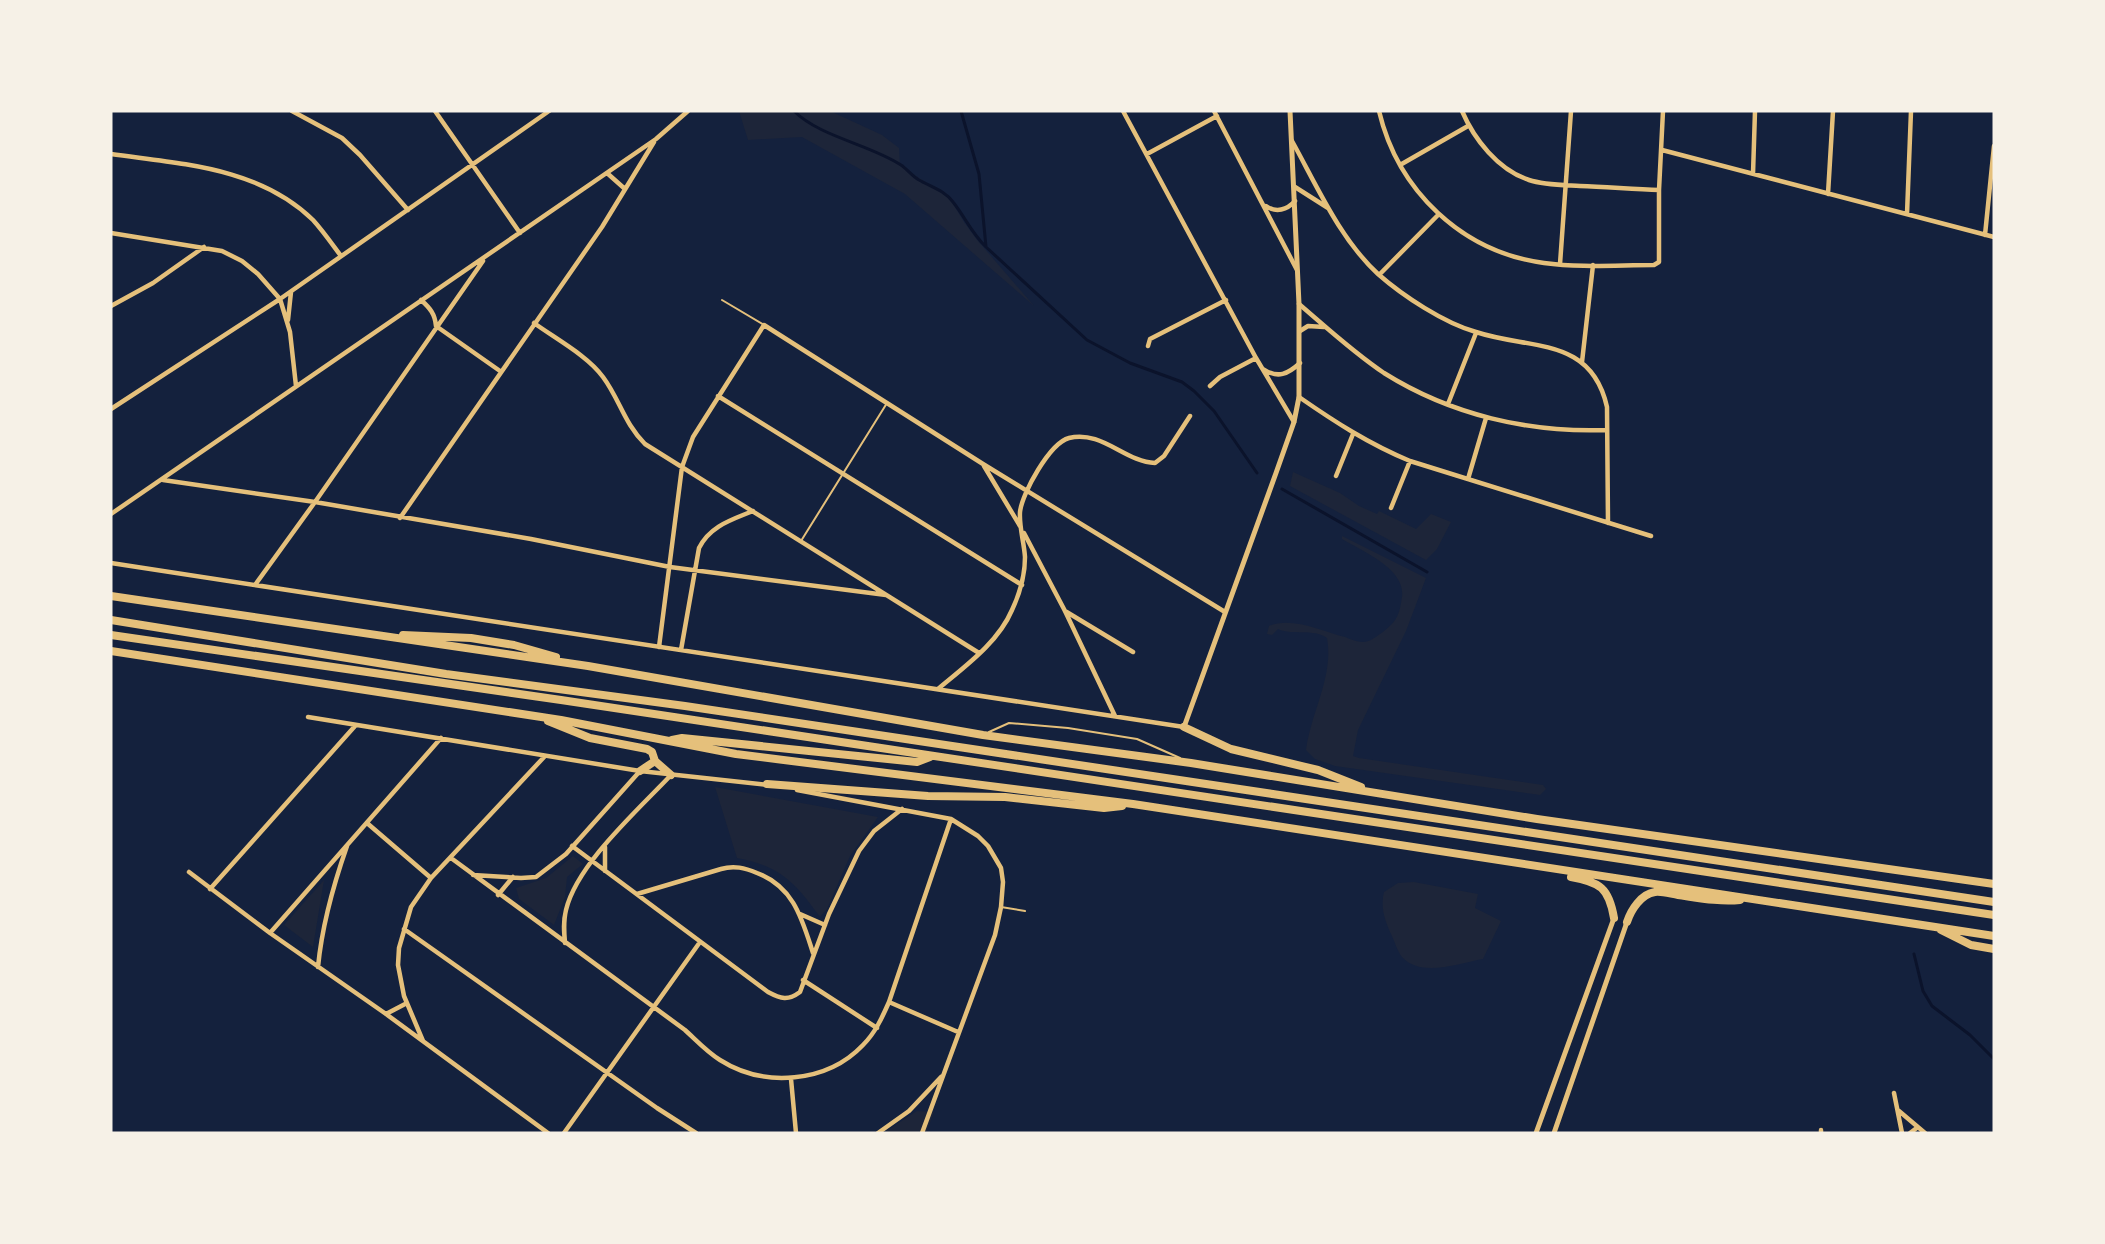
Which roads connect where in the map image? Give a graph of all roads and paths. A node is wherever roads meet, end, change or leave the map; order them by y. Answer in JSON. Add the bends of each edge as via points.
{"nodes":[{"id":1,"x":292,"y":111,"type":"edge"},
{"id":2,"x":435,"y":111,"type":"edge"},
{"id":3,"x":549,"y":111,"type":"edge"},
{"id":4,"x":688,"y":111,"type":"edge"},
{"id":5,"x":1123,"y":111,"type":"edge"},
{"id":6,"x":1290,"y":111,"type":"edge"},
{"id":7,"x":1379,"y":111,"type":"edge"},
{"id":8,"x":1462,"y":111,"type":"edge"},
{"id":9,"x":1571,"y":111,"type":"edge"},
{"id":10,"x":1663,"y":111,"type":"edge"},
{"id":11,"x":1755,"y":111,"type":"edge"},
{"id":12,"x":1833,"y":111,"type":"edge"},
{"id":13,"x":1911,"y":111,"type":"edge"},
{"id":14,"x":1216,"y":114,"type":"edge"},
{"id":15,"x":1468,"y":126,"type":"junction"},
{"id":16,"x":656,"y":139,"type":"junction"},
{"id":17,"x":1292,"y":141,"type":"junction"},
{"id":18,"x":1994,"y":146,"type":"edge"},
{"id":19,"x":1662,"y":150,"type":"junction"},
{"id":20,"x":111,"y":154,"type":"edge"},
{"id":21,"x":1147,"y":154,"type":"junction"},
{"id":22,"x":472,"y":165,"type":"junction"},
{"id":23,"x":1400,"y":165,"type":"junction"},
{"id":24,"x":607,"y":173,"type":"junction"},
{"id":25,"x":1753,"y":174,"type":"junction"},
{"id":26,"x":1565,"y":185,"type":"junction"},
{"id":27,"x":1295,"y":187,"type":"junction"},
{"id":28,"x":625,"y":189,"type":"junction"},
{"id":29,"x":1659,"y":190,"type":"junction"},
{"id":30,"x":1828,"y":194,"type":"junction"},
{"id":31,"x":1295,"y":201,"type":"junction"},
{"id":32,"x":1262,"y":202,"type":"junction"},
{"id":33,"x":1329,"y":208,"type":"junction"},
{"id":34,"x":408,"y":210,"type":"junction"},
{"id":35,"x":1907,"y":214,"type":"junction"},
{"id":36,"x":1438,"y":215,"type":"junction"},
{"id":37,"x":111,"y":233,"type":"edge"},
{"id":38,"x":520,"y":233,"type":"junction"},
{"id":39,"x":1985,"y":235,"type":"junction"},
{"id":40,"x":1994,"y":237,"type":"edge"},
{"id":41,"x":204,"y":247,"type":"junction"},
{"id":42,"x":341,"y":256,"type":"junction"},
{"id":43,"x":484,"y":258,"type":"junction"},
{"id":44,"x":1560,"y":264,"type":"junction"},
{"id":45,"x":1593,"y":265,"type":"junction"},
{"id":46,"x":1297,"y":270,"type":"junction"},
{"id":47,"x":1379,"y":275,"type":"junction"},
{"id":48,"x":291,"y":292,"type":"junction"},
{"id":49,"x":280,"y":299,"type":"junction"},
{"id":50,"x":421,"y":300,"type":"junction"},
{"id":51,"x":722,"y":300,"type":"dead end"},
{"id":52,"x":1226,"y":300,"type":"junction"},
{"id":53,"x":1299,"y":304,"type":"junction"},
{"id":54,"x":111,"y":306,"type":"edge"},
{"id":55,"x":288,"y":322,"type":"junction"},
{"id":56,"x":534,"y":323,"type":"junction"},
{"id":57,"x":764,"y":325,"type":"junction"},
{"id":58,"x":436,"y":326,"type":"junction"},
{"id":59,"x":1329,"y":330,"type":"junction"},
{"id":60,"x":1300,"y":331,"type":"junction"},
{"id":61,"x":1476,"y":333,"type":"junction"},
{"id":62,"x":1148,"y":346,"type":"dead end"},
{"id":63,"x":1256,"y":358,"type":"junction"},
{"id":64,"x":1582,"y":362,"type":"junction"},
{"id":65,"x":1300,"y":363,"type":"junction"},
{"id":66,"x":1262,"y":369,"type":"junction"},
{"id":67,"x":500,"y":371,"type":"junction"},
{"id":68,"x":296,"y":386,"type":"junction"},
{"id":69,"x":1210,"y":386,"type":"dead end"},
{"id":70,"x":718,"y":396,"type":"junction"},
{"id":71,"x":1299,"y":397,"type":"junction"},
{"id":72,"x":886,"y":403,"type":"junction"},
{"id":73,"x":1448,"y":404,"type":"junction"},
{"id":74,"x":111,"y":409,"type":"edge"},
{"id":75,"x":1190,"y":416,"type":"dead end"},
{"id":76,"x":1486,"y":418,"type":"junction"},
{"id":77,"x":1294,"y":422,"type":"junction"},
{"id":78,"x":1607,"y":430,"type":"junction"},
{"id":79,"x":1353,"y":434,"type":"junction"},
{"id":80,"x":1410,"y":461,"type":"junction"},
{"id":81,"x":982,"y":464,"type":"junction"},
{"id":82,"x":682,"y":467,"type":"junction"},
{"id":83,"x":843,"y":473,"type":"junction"},
{"id":84,"x":1336,"y":476,"type":"dead end"},
{"id":85,"x":1468,"y":479,"type":"junction"},
{"id":86,"x":163,"y":480,"type":"junction"},
{"id":87,"x":1027,"y":490,"type":"junction"},
{"id":88,"x":315,"y":502,"type":"junction"},
{"id":89,"x":1391,"y":508,"type":"dead end"},
{"id":90,"x":753,"y":511,"type":"junction"},
{"id":91,"x":111,"y":514,"type":"edge"},
{"id":92,"x":400,"y":518,"type":"junction"},
{"id":93,"x":1608,"y":523,"type":"junction"},
{"id":94,"x":1022,"y":529,"type":"junction"},
{"id":95,"x":1651,"y":536,"type":"dead end"},
{"id":96,"x":801,"y":542,"type":"junction"},
{"id":97,"x":111,"y":563,"type":"edge"},
{"id":98,"x":670,"y":567,"type":"junction"},
{"id":99,"x":695,"y":571,"type":"junction"},
{"id":100,"x":255,"y":585,"type":"junction"},
{"id":101,"x":1022,"y":585,"type":"junction"},
{"id":102,"x":886,"y":595,"type":"junction"},
{"id":103,"x":111,"y":596,"type":"edge"},
{"id":104,"x":1065,"y":611,"type":"junction"},
{"id":105,"x":1225,"y":612,"type":"junction"},
{"id":106,"x":111,"y":620,"type":"edge"},
{"id":107,"x":111,"y":635,"type":"edge"},
{"id":108,"x":658,"y":647,"type":"junction"},
{"id":109,"x":681,"y":650,"type":"junction"},
{"id":110,"x":111,"y":651,"type":"edge"},
{"id":111,"x":1133,"y":652,"type":"dead end"},
{"id":112,"x":979,"y":653,"type":"junction"},
{"id":113,"x":938,"y":689,"type":"junction"},
{"id":114,"x":534,"y":716,"type":"junction"},
{"id":115,"x":1115,"y":716,"type":"junction"},
{"id":116,"x":308,"y":717,"type":"dead end"},
{"id":117,"x":354,"y":726,"type":"junction"},
{"id":118,"x":1184,"y":727,"type":"junction"},
{"id":119,"x":983,"y":735,"type":"junction"},
{"id":120,"x":441,"y":738,"type":"junction"},
{"id":121,"x":666,"y":741,"type":"junction"},
{"id":122,"x":545,"y":756,"type":"junction"},
{"id":123,"x":931,"y":756,"type":"junction"},
{"id":124,"x":655,"y":761,"type":"junction"},
{"id":125,"x":1191,"y":763,"type":"junction"},
{"id":126,"x":640,"y":771,"type":"junction"},
{"id":127,"x":671,"y":775,"type":"junction"},
{"id":128,"x":767,"y":784,"type":"junction"},
{"id":129,"x":1372,"y":792,"type":"junction"},
{"id":130,"x":1133,"y":804,"type":"junction"},
{"id":131,"x":902,"y":809,"type":"junction"},
{"id":132,"x":951,"y":819,"type":"junction"},
{"id":133,"x":367,"y":823,"type":"junction"},
{"id":134,"x":348,"y":843,"type":"junction"},
{"id":135,"x":572,"y":846,"type":"junction"},
{"id":136,"x":605,"y":847,"type":"junction"},
{"id":137,"x":451,"y":858,"type":"junction"},
{"id":138,"x":592,"y":861,"type":"junction"},
{"id":139,"x":1507,"y":862,"type":"junction"},
{"id":140,"x":605,"y":871,"type":"junction"},
{"id":141,"x":189,"y":872,"type":"dead end"},
{"id":142,"x":473,"y":875,"type":"junction"},
{"id":143,"x":513,"y":877,"type":"junction"},
{"id":144,"x":431,"y":878,"type":"junction"},
{"id":145,"x":1994,"y":884,"type":"edge"},
{"id":146,"x":210,"y":889,"type":"junction"},
{"id":147,"x":498,"y":894,"type":"junction"},
{"id":148,"x":637,"y":894,"type":"junction"},
{"id":149,"x":1751,"y":899,"type":"junction"},
{"id":150,"x":1994,"y":902,"type":"edge"},
{"id":151,"x":1001,"y":907,"type":"junction"},
{"id":152,"x":1025,"y":911,"type":"dead end"},
{"id":153,"x":800,"y":915,"type":"junction"},
{"id":154,"x":1994,"y":915,"type":"edge"},
{"id":155,"x":1614,"y":918,"type":"joint"},
{"id":156,"x":1627,"y":922,"type":"joint"},
{"id":157,"x":825,"y":925,"type":"junction"},
{"id":158,"x":1935,"y":927,"type":"junction"},
{"id":159,"x":404,"y":929,"type":"junction"},
{"id":160,"x":270,"y":933,"type":"junction"},
{"id":161,"x":1994,"y":936,"type":"edge"},
{"id":162,"x":700,"y":942,"type":"junction"},
{"id":163,"x":565,"y":943,"type":"junction"},
{"id":164,"x":1994,"y":949,"type":"edge"},
{"id":165,"x":813,"y":954,"type":"junction"},
{"id":166,"x":318,"y":967,"type":"junction"},
{"id":167,"x":803,"y":980,"type":"junction"},
{"id":168,"x":889,"y":1002,"type":"junction"},
{"id":169,"x":407,"y":1003,"type":"junction"},
{"id":170,"x":653,"y":1008,"type":"junction"},
{"id":171,"x":386,"y":1014,"type":"junction"},
{"id":172,"x":877,"y":1028,"type":"junction"},
{"id":173,"x":958,"y":1032,"type":"junction"},
{"id":174,"x":423,"y":1041,"type":"junction"},
{"id":175,"x":606,"y":1073,"type":"junction"},
{"id":176,"x":942,"y":1075,"type":"junction"},
{"id":177,"x":791,"y":1079,"type":"junction"},
{"id":178,"x":1894,"y":1093,"type":"dead end"},
{"id":179,"x":1899,"y":1111,"type":"junction"},
{"id":180,"x":1918,"y":1127,"type":"junction"},
{"id":181,"x":548,"y":1133,"type":"edge"},
{"id":182,"x":564,"y":1133,"type":"edge"},
{"id":183,"x":696,"y":1133,"type":"edge"},
{"id":184,"x":796,"y":1133,"type":"edge"},
{"id":185,"x":878,"y":1133,"type":"edge"},
{"id":186,"x":922,"y":1133,"type":"edge"},
{"id":187,"x":1536,"y":1133,"type":"edge"},
{"id":188,"x":1554,"y":1133,"type":"edge"},
{"id":189,"x":1902,"y":1133,"type":"edge"},
{"id":190,"x":1910,"y":1133,"type":"edge"},
{"id":191,"x":1925,"y":1133,"type":"edge"}],
"edges":[{"from":1,"to":34,"type":"street","via":[[342,138]]},
{"from":2,"to":22,"type":"street"},
{"from":3,"to":22,"type":"street"},
{"from":4,"to":16,"type":"street"},
{"from":5,"to":21,"type":"street"},
{"from":6,"to":17,"type":"street"},
{"from":7,"to":23,"type":"street"},
{"from":8,"to":15,"type":"street"},
{"from":9,"to":26,"type":"street"},
{"from":10,"to":19,"type":"street"},
{"from":11,"to":25,"type":"street"},
{"from":12,"to":30,"type":"street"},
{"from":13,"to":35,"type":"street"},
{"from":14,"to":21,"type":"street"},
{"from":14,"to":32,"type":"street"},
{"from":15,"to":23,"type":"street"},
{"from":15,"to":26,"type":"street","via":[[1496,159],[1513,172],[1532,181]]},
{"from":16,"to":24,"type":"street"},
{"from":16,"to":28,"type":"street"},
{"from":17,"to":27,"type":"street"},
{"from":17,"to":33,"type":"street"},
{"from":18,"to":39,"type":"street"},
{"from":19,"to":25,"type":"street"},
{"from":19,"to":29,"type":"street"},
{"from":20,"to":42,"type":"street","via":[[223,172],[262,186],[289,200],[313,221]]},
{"from":21,"to":52,"type":"street"},
{"from":22,"to":34,"type":"street"},
{"from":22,"to":38,"type":"street"},
{"from":23,"to":36,"type":"street"},
{"from":24,"to":28,"type":"street"},
{"from":24,"to":38,"type":"street"},
{"from":25,"to":30,"type":"street"},
{"from":26,"to":29,"type":"street"},
{"from":26,"to":44,"type":"street"},
{"from":27,"to":31,"type":"street"},
{"from":27,"to":33,"type":"street"},
{"from":28,"to":56,"type":"street"},
{"from":29,"to":45,"type":"street","via":[[1659,262]]},
{"from":30,"to":35,"type":"street"},
{"from":31,"to":32,"type":"street","via":[[1282,210],[1267,208]]},
{"from":31,"to":46,"type":"street"},
{"from":32,"to":46,"type":"street"},
{"from":33,"to":47,"type":"street"},
{"from":34,"to":42,"type":"street"},
{"from":35,"to":39,"type":"street"},
{"from":36,"to":44,"type":"street","via":[[1491,249]]},
{"from":36,"to":47,"type":"street"},
{"from":37,"to":41,"type":"street"},
{"from":38,"to":43,"type":"street"},
{"from":39,"to":40,"type":"street"},
{"from":41,"to":49,"type":"street","via":[[242,261]]},
{"from":41,"to":54,"type":"street","via":[[153,284]]},
{"from":42,"to":48,"type":"street"},
{"from":43,"to":50,"type":"street"},
{"from":43,"to":58,"type":"street"},
{"from":44,"to":45,"type":"street"},
{"from":45,"to":64,"type":"street"},
{"from":46,"to":53,"type":"street"},
{"from":47,"to":61,"type":"street","via":[[1431,310]]},
{"from":48,"to":49,"type":"street"},
{"from":48,"to":55,"type":"street"},
{"from":49,"to":55,"type":"street"},
{"from":49,"to":74,"type":"street"},
{"from":50,"to":58,"type":"street","via":[[435,316]]},
{"from":50,"to":68,"type":"street"},
{"from":51,"to":57,"type":"lane"},
{"from":52,"to":62,"type":"street","via":[[1150,339]]},
{"from":52,"to":63,"type":"street"},
{"from":53,"to":59,"type":"street"},
{"from":53,"to":60,"type":"street"},
{"from":55,"to":68,"type":"street"},
{"from":56,"to":67,"type":"street"},
{"from":56,"to":82,"type":"street","via":[[595,367],[634,433]]},
{"from":57,"to":70,"type":"street"},
{"from":57,"to":72,"type":"street"},
{"from":58,"to":67,"type":"street"},
{"from":58,"to":88,"type":"street"},
{"from":59,"to":60,"type":"street","via":[[1313,326]]},
{"from":59,"to":73,"type":"street","via":[[1384,372]]},
{"from":60,"to":65,"type":"street"},
{"from":61,"to":64,"type":"street","via":[[1557,350]]},
{"from":61,"to":73,"type":"street"},
{"from":63,"to":66,"type":"street"},
{"from":63,"to":69,"type":"street"},
{"from":64,"to":78,"type":"street","via":[[1604,396]]},
{"from":65,"to":66,"type":"street","via":[[1280,375]]},
{"from":65,"to":71,"type":"street"},
{"from":66,"to":77,"type":"street"},
{"from":67,"to":92,"type":"street"},
{"from":68,"to":86,"type":"street"},
{"from":70,"to":82,"type":"street","via":[[693,437]]},
{"from":70,"to":83,"type":"street"},
{"from":71,"to":77,"type":"street"},
{"from":71,"to":79,"type":"street"},
{"from":72,"to":81,"type":"street"},
{"from":72,"to":83,"type":"lane"},
{"from":73,"to":76,"type":"street"},
{"from":75,"to":87,"type":"street","via":[[1155,463],[1099,440],[1069,438],[1049,455]]},
{"from":76,"to":78,"type":"street","via":[[1541,428]]},
{"from":76,"to":85,"type":"street"},
{"from":77,"to":105,"type":"street"},
{"from":78,"to":93,"type":"street"},
{"from":79,"to":80,"type":"street"},
{"from":79,"to":84,"type":"street"},
{"from":80,"to":85,"type":"street"},
{"from":80,"to":89,"type":"street"},
{"from":81,"to":87,"type":"street"},
{"from":81,"to":94,"type":"street"},
{"from":82,"to":90,"type":"street"},
{"from":82,"to":98,"type":"street"},
{"from":83,"to":96,"type":"lane"},
{"from":83,"to":101,"type":"street"},
{"from":85,"to":93,"type":"street"},
{"from":86,"to":88,"type":"street"},
{"from":86,"to":91,"type":"street"},
{"from":87,"to":94,"type":"street","via":[[1020,511]]},
{"from":87,"to":105,"type":"street"},
{"from":88,"to":92,"type":"street"},
{"from":88,"to":100,"type":"street"},
{"from":90,"to":96,"type":"street"},
{"from":90,"to":99,"type":"street","via":[[711,530],[699,548]]},
{"from":92,"to":98,"type":"street"},
{"from":93,"to":95,"type":"street"},
{"from":94,"to":101,"type":"street"},
{"from":94,"to":104,"type":"street"},
{"from":96,"to":102,"type":"street"},
{"from":97,"to":100,"type":"street"},
{"from":98,"to":99,"type":"street"},
{"from":98,"to":108,"type":"street"},
{"from":99,"to":102,"type":"street"},
{"from":99,"to":109,"type":"street"},
{"from":100,"to":108,"type":"street"},
{"from":101,"to":112,"type":"street","via":[[998,633]]},
{"from":102,"to":112,"type":"street"},
{"from":103,"to":119,"type":"highway","via":[[361,633],[471,638],[514,645],[588,666]]},
{"from":104,"to":111,"type":"street"},
{"from":104,"to":115,"type":"street"},
{"from":105,"to":118,"type":"street"},
{"from":106,"to":150,"type":"highway","via":[[446,674],[685,705]]},
{"from":107,"to":123,"type":"highway"},
{"from":108,"to":109,"type":"street"},
{"from":109,"to":113,"type":"street"},
{"from":110,"to":114,"type":"highway"},
{"from":112,"to":113,"type":"street"},
{"from":113,"to":115,"type":"street"},
{"from":114,"to":121,"type":"highway"},
{"from":114,"to":124,"type":"highway","via":[[590,738],[647,749]]},
{"from":115,"to":118,"type":"street"},
{"from":116,"to":117,"type":"street"},
{"from":117,"to":120,"type":"street"},
{"from":117,"to":146,"type":"street"},
{"from":118,"to":129,"type":"highway","via":[[1231,749],[1318,770]]},
{"from":119,"to":125,"type":"highway"},
{"from":119,"to":125,"type":"lane","via":[[1009,723],[1068,728],[1137,739]]},
{"from":120,"to":122,"type":"street"},
{"from":120,"to":133,"type":"street"},
{"from":121,"to":123,"type":"highway","via":[[682,738],[917,762]]},
{"from":121,"to":130,"type":"highway","via":[[736,754]]},
{"from":122,"to":126,"type":"street"},
{"from":122,"to":137,"type":"street"},
{"from":123,"to":154,"type":"highway"},
{"from":124,"to":126,"type":"highway"},
{"from":124,"to":127,"type":"highway"},
{"from":125,"to":129,"type":"highway"},
{"from":126,"to":127,"type":"street"},
{"from":126,"to":135,"type":"street"},
{"from":127,"to":128,"type":"street"},
{"from":127,"to":136,"type":"street"},
{"from":128,"to":130,"type":"highway","via":[[928,796],[1005,797],[1104,808]]},
{"from":128,"to":131,"type":"street"},
{"from":129,"to":145,"type":"highway"},
{"from":130,"to":139,"type":"highway"},
{"from":131,"to":132,"type":"street"},
{"from":131,"to":157,"type":"street","via":[[874,831],[859,850]]},
{"from":132,"to":151,"type":"street","via":[[978,836],[1001,868]]},
{"from":132,"to":168,"type":"street"},
{"from":133,"to":134,"type":"street"},
{"from":133,"to":144,"type":"street"},
{"from":134,"to":160,"type":"street"},
{"from":134,"to":166,"type":"street","via":[[330,896]]},
{"from":135,"to":138,"type":"street"},
{"from":135,"to":143,"type":"street","via":[[536,877]]},
{"from":136,"to":138,"type":"street"},
{"from":136,"to":140,"type":"street"},
{"from":137,"to":142,"type":"street"},
{"from":137,"to":144,"type":"street"},
{"from":138,"to":140,"type":"street"},
{"from":138,"to":163,"type":"street","via":[[566,909]]},
{"from":139,"to":149,"type":"highway"},
{"from":139,"to":155,"type":"highway","via":[[1527,870],[1594,881],[1609,899]]},
{"from":140,"to":148,"type":"street"},
{"from":141,"to":146,"type":"street"},
{"from":142,"to":143,"type":"street"},
{"from":142,"to":147,"type":"street"},
{"from":143,"to":147,"type":"street"},
{"from":144,"to":159,"type":"street","via":[[411,907]]},
{"from":146,"to":160,"type":"street"},
{"from":147,"to":163,"type":"street"},
{"from":148,"to":153,"type":"street","via":[[730,866],[746,868],[776,882]]},
{"from":148,"to":162,"type":"street"},
{"from":149,"to":156,"type":"highway","via":[[1722,902],[1656,892],[1637,904]]},
{"from":149,"to":158,"type":"highway"},
{"from":151,"to":152,"type":"lane"},
{"from":151,"to":173,"type":"street"},
{"from":153,"to":157,"type":"street"},
{"from":153,"to":165,"type":"street"},
{"from":155,"to":187,"type":"street"},
{"from":156,"to":188,"type":"street"},
{"from":157,"to":165,"type":"street"},
{"from":158,"to":161,"type":"highway"},
{"from":158,"to":164,"type":"highway","via":[[1971,945]]},
{"from":159,"to":169,"type":"street","via":[[398,965]]},
{"from":159,"to":175,"type":"street"},
{"from":160,"to":166,"type":"street"},
{"from":162,"to":167,"type":"street","via":[[779,998],[791,999],[800,992]]},
{"from":162,"to":170,"type":"street"},
{"from":163,"to":170,"type":"street"},
{"from":165,"to":167,"type":"street"},
{"from":166,"to":171,"type":"street"},
{"from":167,"to":172,"type":"street"},
{"from":168,"to":172,"type":"street"},
{"from":168,"to":173,"type":"street"},
{"from":169,"to":171,"type":"street"},
{"from":169,"to":174,"type":"street"},
{"from":170,"to":175,"type":"street"},
{"from":170,"to":177,"type":"street","via":[[734,1067]]},
{"from":171,"to":174,"type":"street"},
{"from":172,"to":177,"type":"street","via":[[842,1063]]},
{"from":173,"to":176,"type":"street"},
{"from":174,"to":181,"type":"street"},
{"from":175,"to":182,"type":"street"},
{"from":175,"to":183,"type":"street"},
{"from":176,"to":185,"type":"street","via":[[909,1111]]},
{"from":176,"to":186,"type":"street"},
{"from":177,"to":184,"type":"street"},
{"from":178,"to":179,"type":"street"},
{"from":179,"to":180,"type":"street"},
{"from":179,"to":189,"type":"street"},
{"from":180,"to":190,"type":"street"},
{"from":180,"to":191,"type":"street"}]}
